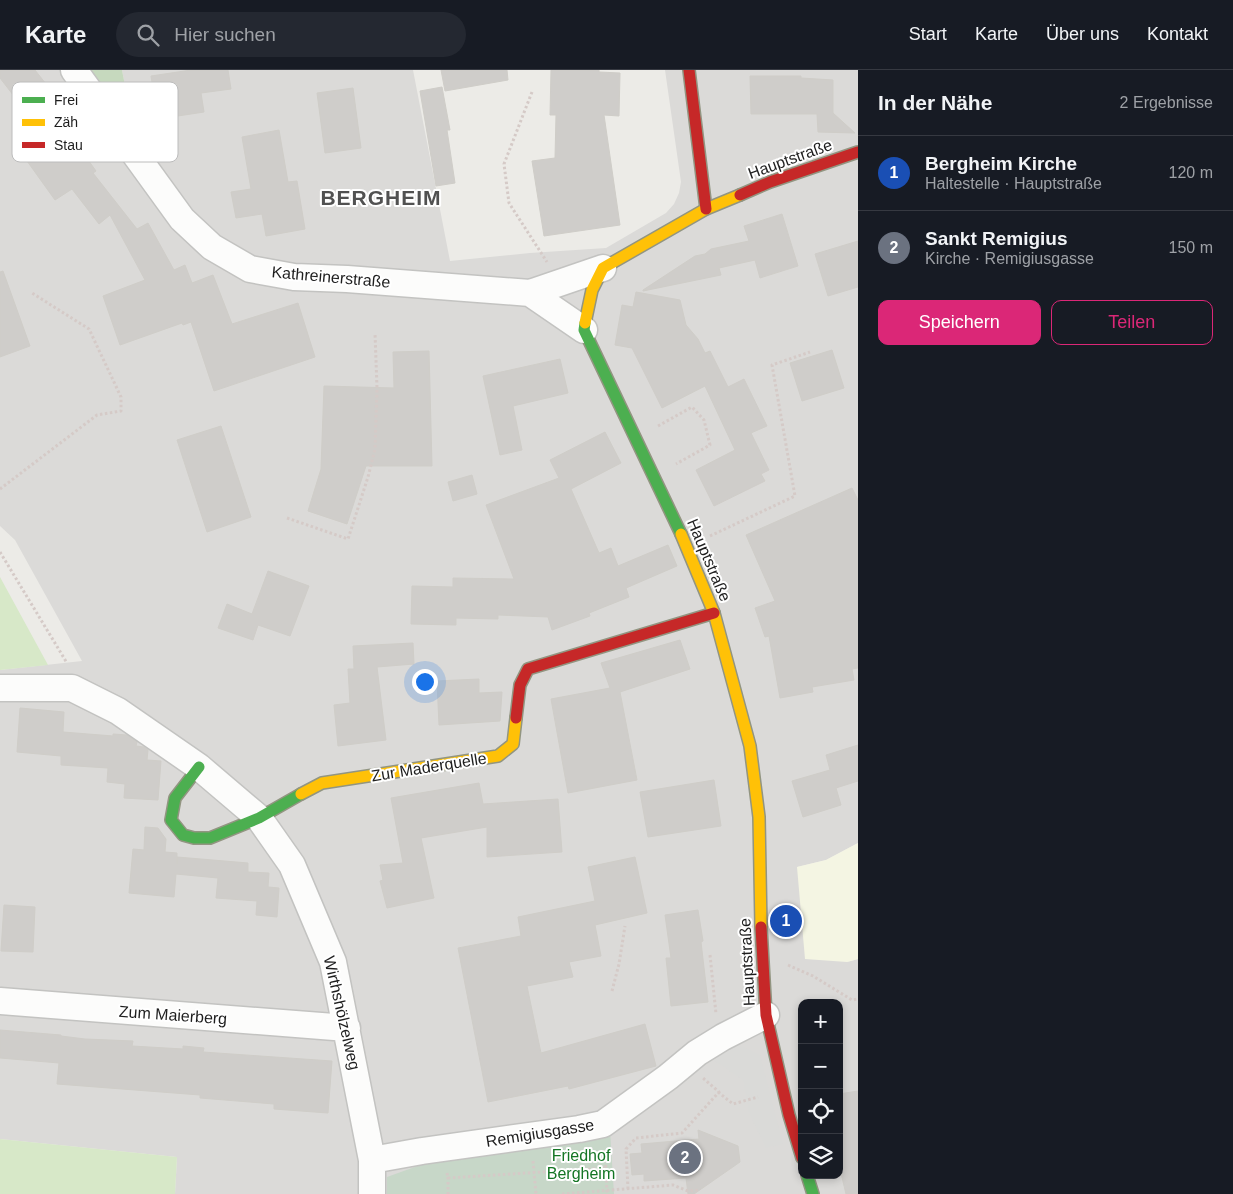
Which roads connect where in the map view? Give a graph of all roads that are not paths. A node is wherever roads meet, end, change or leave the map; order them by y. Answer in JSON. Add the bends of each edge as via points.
{"nodes":[{"id":1,"x":74,"y":70,"type":"edge"},
{"id":2,"x":689,"y":70,"type":"edge"},
{"id":3,"x":83,"y":82,"type":"edge"},
{"id":4,"x":858,"y":152,"type":"edge"},
{"id":5,"x":141,"y":162,"type":"edge"},
{"id":6,"x":706,"y":209,"type":"junction"},
{"id":7,"x":603,"y":268,"type":"junction"},
{"id":8,"x":530,"y":293,"type":"junction"},
{"id":9,"x":584,"y":330,"type":"junction"},
{"id":10,"x":714,"y":612,"type":"junction"},
{"id":11,"x":0,"y":688,"type":"edge"},
{"id":12,"x":199,"y":767,"type":"junction"},
{"id":13,"x":259,"y":818,"type":"junction"},
{"id":14,"x":0,"y":1001,"type":"edge"},
{"id":15,"x":766,"y":1015,"type":"junction"},
{"id":16,"x":346,"y":1028,"type":"junction"},
{"id":17,"x":798,"y":1145,"type":"edge"},
{"id":18,"x":372,"y":1160,"type":"junction"},
{"id":19,"x":808,"y":1179,"type":"edge"},
{"id":20,"x":372,"y":1194,"type":"edge"},
{"id":21,"x":812,"y":1194,"type":"edge"}],
"edges":[{"from":1,"to":3,"type":"street","name":"Kathreinerstraße"},
{"from":2,"to":6,"type":"street"},
{"from":4,"to":6,"type":"street","name":"Hauptstraße","via":[[770,182]]},
{"from":5,"to":8,"type":"street","name":"Kathreinerstraße","via":[[182,219],[212,247],[250,269],[294,277],[347,278]]},
{"from":6,"to":7,"type":"street","name":"Hauptstraße"},
{"from":7,"to":8,"type":"street","name":"Kathreinerstraße"},
{"from":7,"to":9,"type":"street","via":[[592,290]]},
{"from":8,"to":9,"type":"street","name":"Kathreinerstraße"},
{"from":9,"to":10,"type":"street","name":"Hauptstraße","via":[[687,547]]},
{"from":10,"to":13,"type":"street","name":"Zur Maderquelle","via":[[528,668],[520,685],[513,744],[498,756],[322,783]]},
{"from":10,"to":15,"type":"street","name":"Hauptstraße","via":[[750,746],[759,817],[761,952]]},
{"from":11,"to":12,"type":"street","via":[[72,688],[118,711]]},
{"from":12,"to":13,"type":"street"},
{"from":12,"to":13,"type":"street","name":"Zur Maderquelle","via":[[172,807],[171,820],[183,835],[210,838]]},
{"from":13,"to":16,"type":"street","name":"Wirthshölzelweg","via":[[292,865],[333,962]]},
{"from":14,"to":16,"type":"street","name":"Zum Maierberg"},
{"from":15,"to":17,"type":"street","name":"Hauptstraße"},
{"from":15,"to":18,"type":"street","name":"Remigiusgasse","via":[[697,1053],[603,1124]]},
{"from":16,"to":18,"type":"street","name":"Wirthshölzelweg"},
{"from":18,"to":20,"type":"street","name":"Wirthshölzelweg"},
{"from":19,"to":21,"type":"street"}]}
